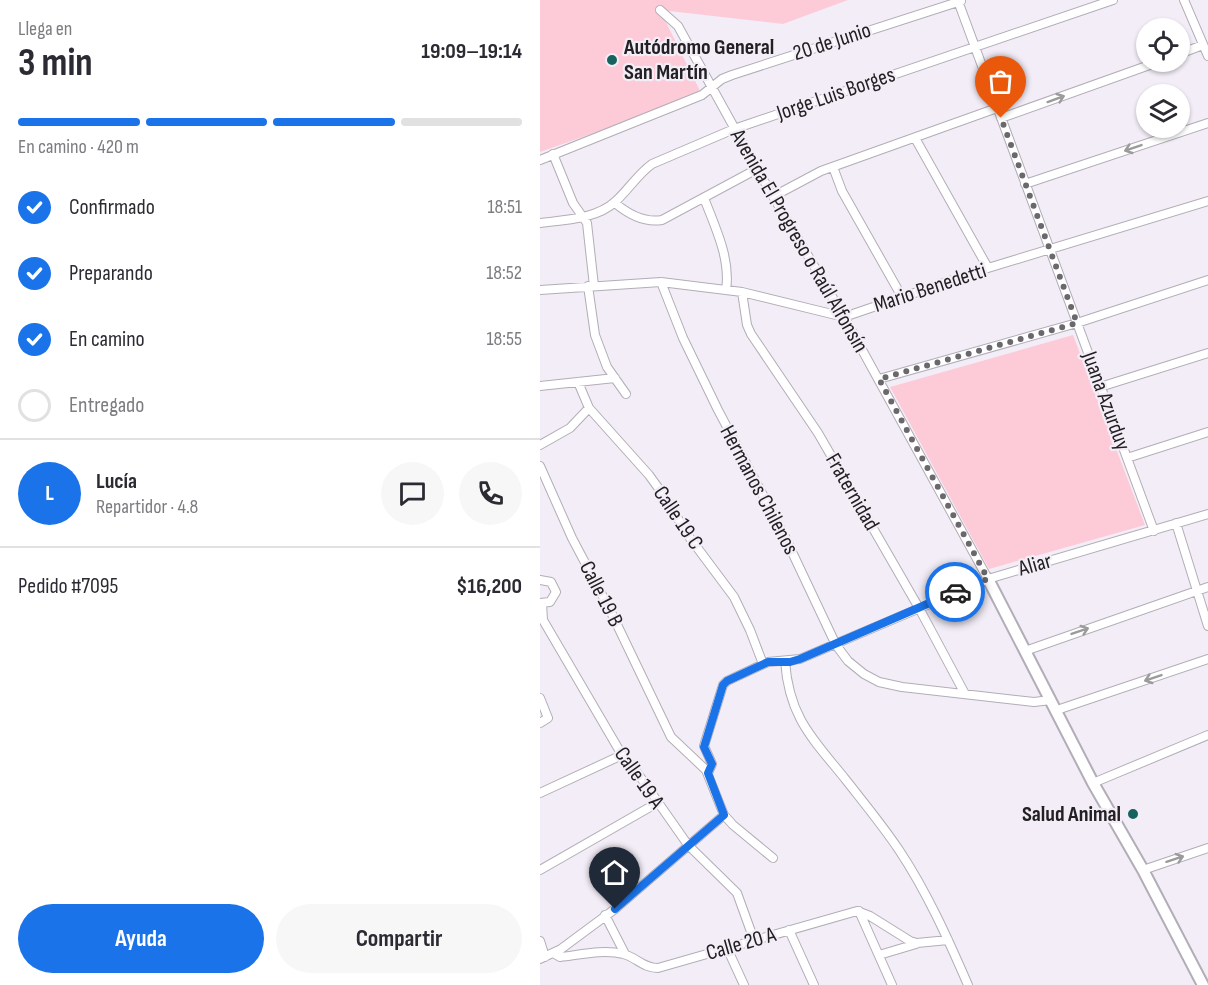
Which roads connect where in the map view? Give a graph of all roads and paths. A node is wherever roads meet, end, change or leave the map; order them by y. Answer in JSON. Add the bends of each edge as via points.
{"nodes":[{"id":1,"x":1113,"y":0,"type":"edge"},
{"id":2,"x":1184,"y":0,"type":"edge"},
{"id":3,"x":960,"y":1,"type":"edge"},
{"id":4,"x":660,"y":10,"type":"dead end"},
{"id":5,"x":1203,"y":45,"type":"junction"},
{"id":6,"x":974,"y":47,"type":"junction"},
{"id":7,"x":1190,"y":50,"type":"edge"},
{"id":8,"x":1208,"y":56,"type":"edge"},
{"id":9,"x":1136,"y":70,"type":"edge"},
{"id":10,"x":713,"y":88,"type":"junction"},
{"id":11,"x":997,"y":108,"type":"junction"},
{"id":12,"x":1001,"y":118,"type":"junction"},
{"id":13,"x":1208,"y":123,"type":"edge"},
{"id":14,"x":735,"y":129,"type":"junction"},
{"id":15,"x":915,"y":138,"type":"junction"},
{"id":16,"x":553,"y":154,"type":"junction"},
{"id":17,"x":540,"y":160,"type":"edge"},
{"id":18,"x":833,"y":167,"type":"junction"},
{"id":19,"x":758,"y":169,"type":"junction"},
{"id":20,"x":1025,"y":184,"type":"junction"},
{"id":21,"x":774,"y":196,"type":"junction"},
{"id":22,"x":704,"y":198,"type":"junction"},
{"id":23,"x":1208,"y":201,"type":"edge"},
{"id":24,"x":615,"y":203,"type":"junction"},
{"id":25,"x":583,"y":217,"type":"junction"},
{"id":26,"x":540,"y":223,"type":"edge"},
{"id":27,"x":1049,"y":249,"type":"junction"},
{"id":28,"x":988,"y":268,"type":"junction"},
{"id":29,"x":1208,"y":280,"type":"edge"},
{"id":30,"x":661,"y":282,"type":"junction"},
{"id":31,"x":591,"y":286,"type":"junction"},
{"id":32,"x":540,"y":290,"type":"edge"},
{"id":33,"x":726,"y":290,"type":"junction"},
{"id":34,"x":742,"y":292,"type":"junction"},
{"id":35,"x":902,"y":297,"type":"junction"},
{"id":36,"x":844,"y":317,"type":"junction"},
{"id":37,"x":1077,"y":323,"type":"junction"},
{"id":38,"x":1208,"y":353,"type":"edge"},
{"id":39,"x":615,"y":378,"type":"junction"},
{"id":40,"x":879,"y":379,"type":"junction"},
{"id":41,"x":578,"y":382,"type":"junction"},
{"id":42,"x":540,"y":386,"type":"edge"},
{"id":43,"x":1100,"y":387,"type":"junction"},
{"id":44,"x":626,"y":394,"type":"dead end"},
{"id":45,"x":589,"y":408,"type":"junction"},
{"id":46,"x":1208,"y":432,"type":"edge"},
{"id":47,"x":540,"y":445,"type":"edge"},
{"id":48,"x":1127,"y":458,"type":"junction"},
{"id":49,"x":540,"y":466,"type":"edge"},
{"id":50,"x":1208,"y":514,"type":"edge"},
{"id":51,"x":1176,"y":523,"type":"junction"},
{"id":52,"x":1154,"y":531,"type":"junction"},
{"id":53,"x":988,"y":579,"type":"junction"},
{"id":54,"x":540,"y":580,"type":"edge"},
{"id":55,"x":1208,"y":587,"type":"edge"},
{"id":56,"x":1197,"y":591,"type":"junction"},
{"id":57,"x":541,"y":603,"type":"edge"},
{"id":58,"x":919,"y":608,"type":"junction"},
{"id":59,"x":542,"y":617,"type":"edge"},
{"id":60,"x":1208,"y":626,"type":"edge"},
{"id":61,"x":836,"y":645,"type":"junction"},
{"id":62,"x":1025,"y":651,"type":"junction"},
{"id":63,"x":1208,"y":659,"type":"edge"},
{"id":64,"x":785,"y":661,"type":"junction"},
{"id":65,"x":763,"y":664,"type":"junction"},
{"id":66,"x":964,"y":694,"type":"junction"},
{"id":67,"x":540,"y":698,"type":"edge"},
{"id":68,"x":1054,"y":705,"type":"junction"},
{"id":69,"x":540,"y":723,"type":"edge"},
{"id":70,"x":1208,"y":735,"type":"edge"},
{"id":71,"x":622,"y":755,"type":"junction"},
{"id":72,"x":708,"y":773,"type":"junction"},
{"id":73,"x":1093,"y":783,"type":"junction"},
{"id":74,"x":540,"y":794,"type":"edge"},
{"id":75,"x":657,"y":803,"type":"junction"},
{"id":76,"x":724,"y":815,"type":"junction"},
{"id":77,"x":688,"y":845,"type":"junction"},
{"id":78,"x":1208,"y":849,"type":"edge"},
{"id":79,"x":773,"y":858,"type":"dead end"},
{"id":80,"x":540,"y":870,"type":"edge"},
{"id":81,"x":1143,"y":870,"type":"junction"},
{"id":82,"x":859,"y":911,"type":"junction"},
{"id":83,"x":605,"y":915,"type":"junction"},
{"id":84,"x":789,"y":930,"type":"junction"},
{"id":85,"x":754,"y":940,"type":"junction"},
{"id":86,"x":948,"y":940,"type":"junction"},
{"id":87,"x":540,"y":941,"type":"edge"},
{"id":88,"x":917,"y":943,"type":"junction"},
{"id":89,"x":727,"y":948,"type":"junction"},
{"id":90,"x":625,"y":954,"type":"junction"},
{"id":91,"x":879,"y":955,"type":"junction"},
{"id":92,"x":546,"y":957,"type":"edge"},
{"id":93,"x":744,"y":985,"type":"edge"},
{"id":94,"x":814,"y":985,"type":"edge"},
{"id":95,"x":892,"y":985,"type":"edge"},
{"id":96,"x":968,"y":985,"type":"edge"},
{"id":97,"x":1203,"y":985,"type":"edge"}],
"edges":[{"from":1,"to":6,"type":"street","name":"Jorge Luis Borges"},
{"from":2,"to":5,"type":"street"},
{"from":3,"to":6,"type":"street","name":"Juana Azurduy"},
{"from":3,"to":10,"type":"street","name":"20 de Junio","via":[[732,75]]},
{"from":4,"to":10,"type":"street","name":"Avenida El Progreso o Raúl Alfonsín","via":[[678,26]]},
{"from":5,"to":7,"type":"street"},
{"from":5,"to":8,"type":"street"},
{"from":6,"to":11,"type":"street","name":"Juana Azurduy"},
{"from":6,"to":14,"type":"street","name":"Jorge Luis Borges"},
{"from":12,"to":9,"type":"street","one_way":true},
{"from":10,"to":14,"type":"street","name":"Avenida El Progreso o Raúl Alfonsín"},
{"from":10,"to":16,"type":"street","name":"20 de Junio"},
{"from":11,"to":12,"type":"street","name":"Juana Azurduy"},
{"from":11,"to":15,"type":"street"},
{"from":12,"to":20,"type":"street","name":"Juana Azurduy"},
{"from":13,"to":20,"type":"street","one_way":true},
{"from":14,"to":19,"type":"street","name":"Avenida El Progreso o Raúl Alfonsín"},
{"from":14,"to":24,"type":"street","name":"Jorge Luis Borges","via":[[652,164]]},
{"from":15,"to":18,"type":"street"},
{"from":15,"to":28,"type":"street"},
{"from":16,"to":17,"type":"street","name":"20 de Junio"},
{"from":16,"to":25,"type":"street","via":[[573,203]]},
{"from":18,"to":21,"type":"street"},
{"from":18,"to":35,"type":"street","via":[[842,191]]},
{"from":19,"to":21,"type":"street","name":"Avenida El Progreso o Raúl Alfonsín"},
{"from":19,"to":22,"type":"street"},
{"from":20,"to":27,"type":"street","name":"Juana Azurduy"},
{"from":21,"to":36,"type":"street","name":"Avenida El Progreso o Raúl Alfonsín"},
{"from":22,"to":24,"type":"street","via":[[655,221],[625,212]]},
{"from":22,"to":33,"type":"street","via":[[728,271]]},
{"from":23,"to":27,"type":"street","name":"Mario Benedetti"},
{"from":24,"to":25,"type":"street","name":"Jorge Luis Borges"},
{"from":25,"to":26,"type":"street","name":"Jorge Luis Borges"},
{"from":25,"to":31,"type":"street","via":[[588,229]]},
{"from":27,"to":28,"type":"street","name":"Mario Benedetti"},
{"from":27,"to":37,"type":"street","name":"Juana Azurduy"},
{"from":28,"to":35,"type":"street","name":"Mario Benedetti"},
{"from":29,"to":37,"type":"street"},
{"from":30,"to":31,"type":"street","name":"Mario Benedetti"},
{"from":30,"to":33,"type":"street","name":"Mario Benedetti"},
{"from":30,"to":61,"type":"street","name":"Hermanos Chilenos","via":[[683,338]]},
{"from":31,"to":32,"type":"street","name":"Mario Benedetti"},
{"from":31,"to":39,"type":"street","via":[[596,336]]},
{"from":33,"to":34,"type":"street","name":"Mario Benedetti"},
{"from":34,"to":36,"type":"street","name":"Mario Benedetti"},
{"from":34,"to":58,"type":"street","name":"Fraternidad","via":[[751,334],[818,433]]},
{"from":35,"to":36,"type":"street","name":"Mario Benedetti"},
{"from":36,"to":40,"type":"street","name":"Avenida El Progreso o Raúl Alfonsín"},
{"from":37,"to":40,"type":"street"},
{"from":37,"to":43,"type":"street","name":"Juana Azurduy"},
{"from":38,"to":43,"type":"street"},
{"from":39,"to":41,"type":"street"},
{"from":39,"to":44,"type":"street"},
{"from":40,"to":53,"type":"street","name":"Avenida El Progreso o Raúl Alfonsín"},
{"from":41,"to":42,"type":"street"},
{"from":41,"to":45,"type":"street","name":"Calle 19 C"},
{"from":43,"to":48,"type":"street","name":"Juana Azurduy"},
{"from":45,"to":47,"type":"street","via":[[570,428]]},
{"from":45,"to":65,"type":"street","name":"Calle 19 C","via":[[649,475],[734,597]]},
{"from":46,"to":48,"type":"street"},
{"from":48,"to":52,"type":"street","name":"Juana Azurduy"},
{"from":49,"to":72,"type":"street","name":"Calle 19 B","via":[[671,737]]},
{"from":50,"to":51,"type":"street","name":"Aliar"},
{"from":51,"to":52,"type":"street","name":"Aliar"},
{"from":51,"to":56,"type":"street"},
{"from":52,"to":53,"type":"street","name":"Aliar"},
{"from":53,"to":58,"type":"street","name":"Aliar"},
{"from":53,"to":62,"type":"street","name":"Avenida El Progreso o Raúl Alfonsín"},
{"from":54,"to":57,"type":"street","name":"Calle 19 A","via":[[550,582],[556,592],[550,602]]},
{"from":55,"to":56,"type":"street"},
{"from":56,"to":60,"type":"street"},
{"from":62,"to":56,"type":"street","one_way":true},
{"from":57,"to":59,"type":"street","name":"Calle 19 A"},
{"from":58,"to":61,"type":"street","name":"Aliar"},
{"from":58,"to":66,"type":"street","name":"Fraternidad"},
{"from":59,"to":71,"type":"street","name":"Calle 19 A"},
{"from":61,"to":64,"type":"street","name":"Aliar"},
{"from":61,"to":66,"type":"street","name":"Hermanos Chilenos","via":[[848,661],[879,682]]},
{"from":62,"to":68,"type":"street","name":"Avenida El Progreso o Raúl Alfonsín"},
{"from":63,"to":68,"type":"street","one_way":true},
{"from":64,"to":65,"type":"street","name":"Aliar"},
{"from":64,"to":86,"type":"street","via":[[788,690],[806,730],[900,852]]},
{"from":65,"to":72,"type":"street","name":"Aliar","via":[[723,685],[704,747],[712,764]]},
{"from":66,"to":68,"type":"street"},
{"from":67,"to":69,"type":"street","via":[[548,718]]},
{"from":68,"to":73,"type":"street","name":"Avenida El Progreso o Raúl Alfonsín"},
{"from":70,"to":73,"type":"street"},
{"from":71,"to":74,"type":"street"},
{"from":71,"to":75,"type":"street","name":"Calle 19 A"},
{"from":72,"to":76,"type":"street"},
{"from":73,"to":81,"type":"street","name":"Avenida El Progreso o Raúl Alfonsín"},
{"from":75,"to":77,"type":"street","name":"Calle 19 A"},
{"from":75,"to":80,"type":"street"},
{"from":76,"to":77,"type":"street"},
{"from":76,"to":79,"type":"street"},
{"from":77,"to":83,"type":"street"},
{"from":77,"to":85,"type":"street","name":"Calle 19 A","via":[[737,893]]},
{"from":81,"to":78,"type":"street","one_way":true},
{"from":81,"to":97,"type":"street","name":"Avenida El Progreso o Raúl Alfonsín"},
{"from":82,"to":84,"type":"street","name":"Calle 20 A"},
{"from":82,"to":88,"type":"street"},
{"from":82,"to":91,"type":"street"},
{"from":83,"to":90,"type":"street"},
{"from":83,"to":92,"type":"street"},
{"from":84,"to":85,"type":"street","name":"Calle 20 A"},
{"from":84,"to":94,"type":"street"},
{"from":85,"to":89,"type":"street","name":"Calle 20 A"},
{"from":86,"to":88,"type":"street"},
{"from":86,"to":96,"type":"street"},
{"from":87,"to":92,"type":"street"},
{"from":88,"to":91,"type":"street"},
{"from":89,"to":90,"type":"street","name":"Calle 20 A","via":[[658,968],[643,965]]},
{"from":89,"to":93,"type":"street"},
{"from":90,"to":92,"type":"street"},
{"from":91,"to":95,"type":"street"}]}
